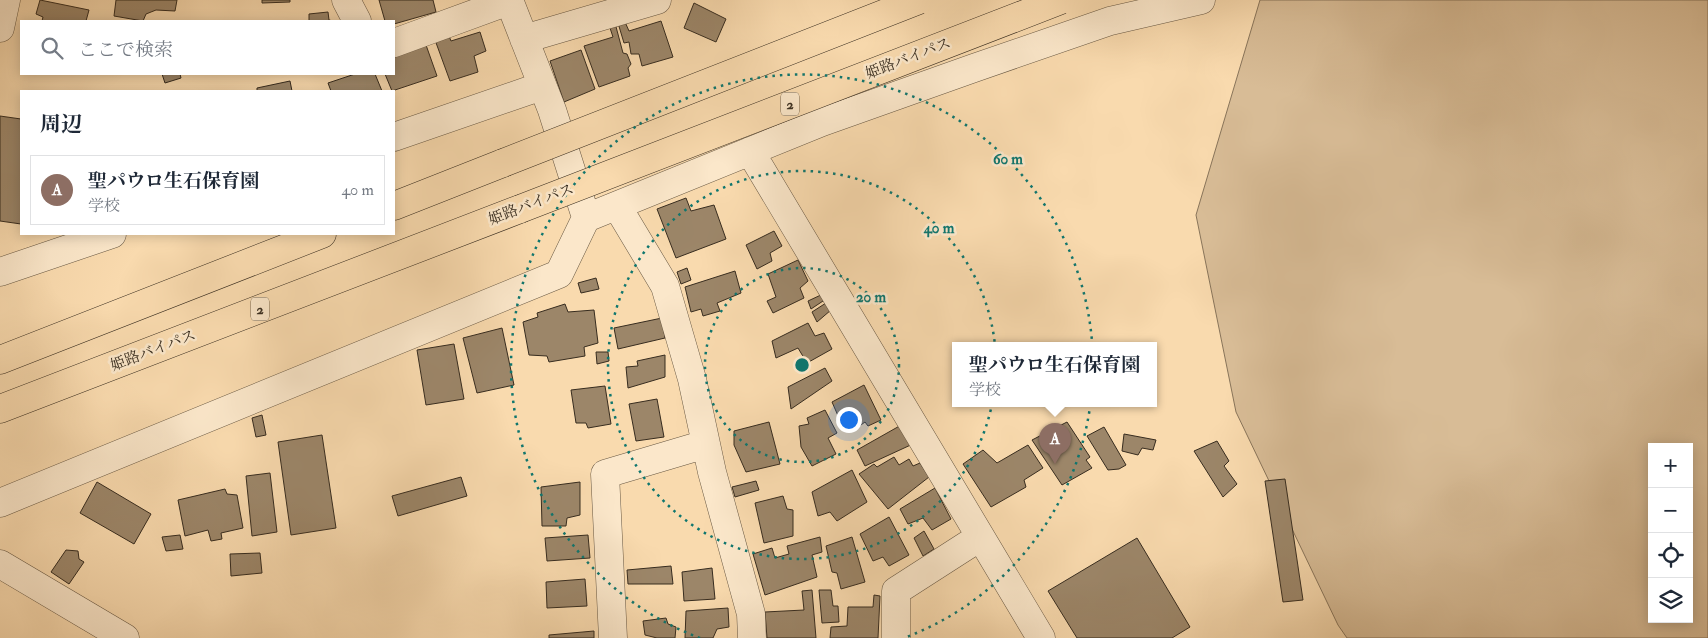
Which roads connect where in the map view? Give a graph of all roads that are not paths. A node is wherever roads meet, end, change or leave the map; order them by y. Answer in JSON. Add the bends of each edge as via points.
{"nodes":[{"id":1,"x":6,"y":0,"type":"edge"},
{"id":2,"x":346,"y":0,"type":"edge"},
{"id":3,"x":657,"y":0,"type":"edge"},
{"id":4,"x":918,"y":0,"type":"edge"},
{"id":5,"x":1061,"y":0,"type":"edge"},
{"id":6,"x":1201,"y":0,"type":"edge"},
{"id":7,"x":509,"y":1,"type":"edge"},
{"id":8,"x":356,"y":20,"type":"edge"},
{"id":9,"x":0,"y":28,"type":"edge"},
{"id":10,"x":524,"y":40,"type":"junction"},
{"id":11,"x":395,"y":43,"type":"edge"},
{"id":12,"x":542,"y":86,"type":"junction"},
{"id":13,"x":395,"y":137,"type":"edge"},
{"id":14,"x":750,"y":151,"type":"junction"},
{"id":15,"x":395,"y":206,"type":"edge"},
{"id":16,"x":617,"y":206,"type":"junction"},
{"id":17,"x":586,"y":218,"type":"junction"},
{"id":18,"x":109,"y":235,"type":"edge"},
{"id":19,"x":319,"y":235,"type":"edge"},
{"id":20,"x":0,"y":272,"type":"edge"},
{"id":21,"x":0,"y":360,"type":"edge"},
{"id":22,"x":0,"y":409,"type":"edge"},
{"id":23,"x":706,"y":444,"type":"junction"},
{"id":24,"x":0,"y":503,"type":"edge"},
{"id":25,"x":980,"y":537,"type":"junction"},
{"id":26,"x":0,"y":564,"type":"edge"},
{"id":27,"x":125,"y":638,"type":"edge"},
{"id":28,"x":613,"y":638,"type":"edge"},
{"id":29,"x":752,"y":638,"type":"edge"},
{"id":30,"x":896,"y":638,"type":"edge"},
{"id":31,"x":1041,"y":638,"type":"edge"}],
"edges":[{"from":1,"to":9,"type":"street"},
{"from":2,"to":8,"type":"street"},
{"from":3,"to":10,"type":"street"},
{"from":4,"to":15,"type":"highway","bridge":true},
{"from":5,"to":22,"type":"highway","name":"姫路バイパス","number":"2","bridge":true},
{"from":6,"to":14,"type":"street","via":[[1110,21],[822,122]]},
{"from":7,"to":10,"type":"street"},
{"from":7,"to":11,"type":"street"},
{"from":10,"to":12,"type":"street"},
{"from":12,"to":13,"type":"street"},
{"from":12,"to":17,"type":"street"},
{"from":14,"to":16,"type":"street"},
{"from":14,"to":25,"type":"street"},
{"from":16,"to":17,"type":"street"},
{"from":16,"to":23,"type":"street","via":[[666,286]]},
{"from":17,"to":24,"type":"street","via":[[559,274]]},
{"from":18,"to":20,"type":"street"},
{"from":19,"to":21,"type":"highway"},
{"from":23,"to":28,"type":"street","via":[[605,474]]},
{"from":23,"to":29,"type":"street","via":[[751,614]]},
{"from":25,"to":30,"type":"street","via":[[896,591]]},
{"from":25,"to":31,"type":"street"},
{"from":26,"to":27,"type":"street"}]}
